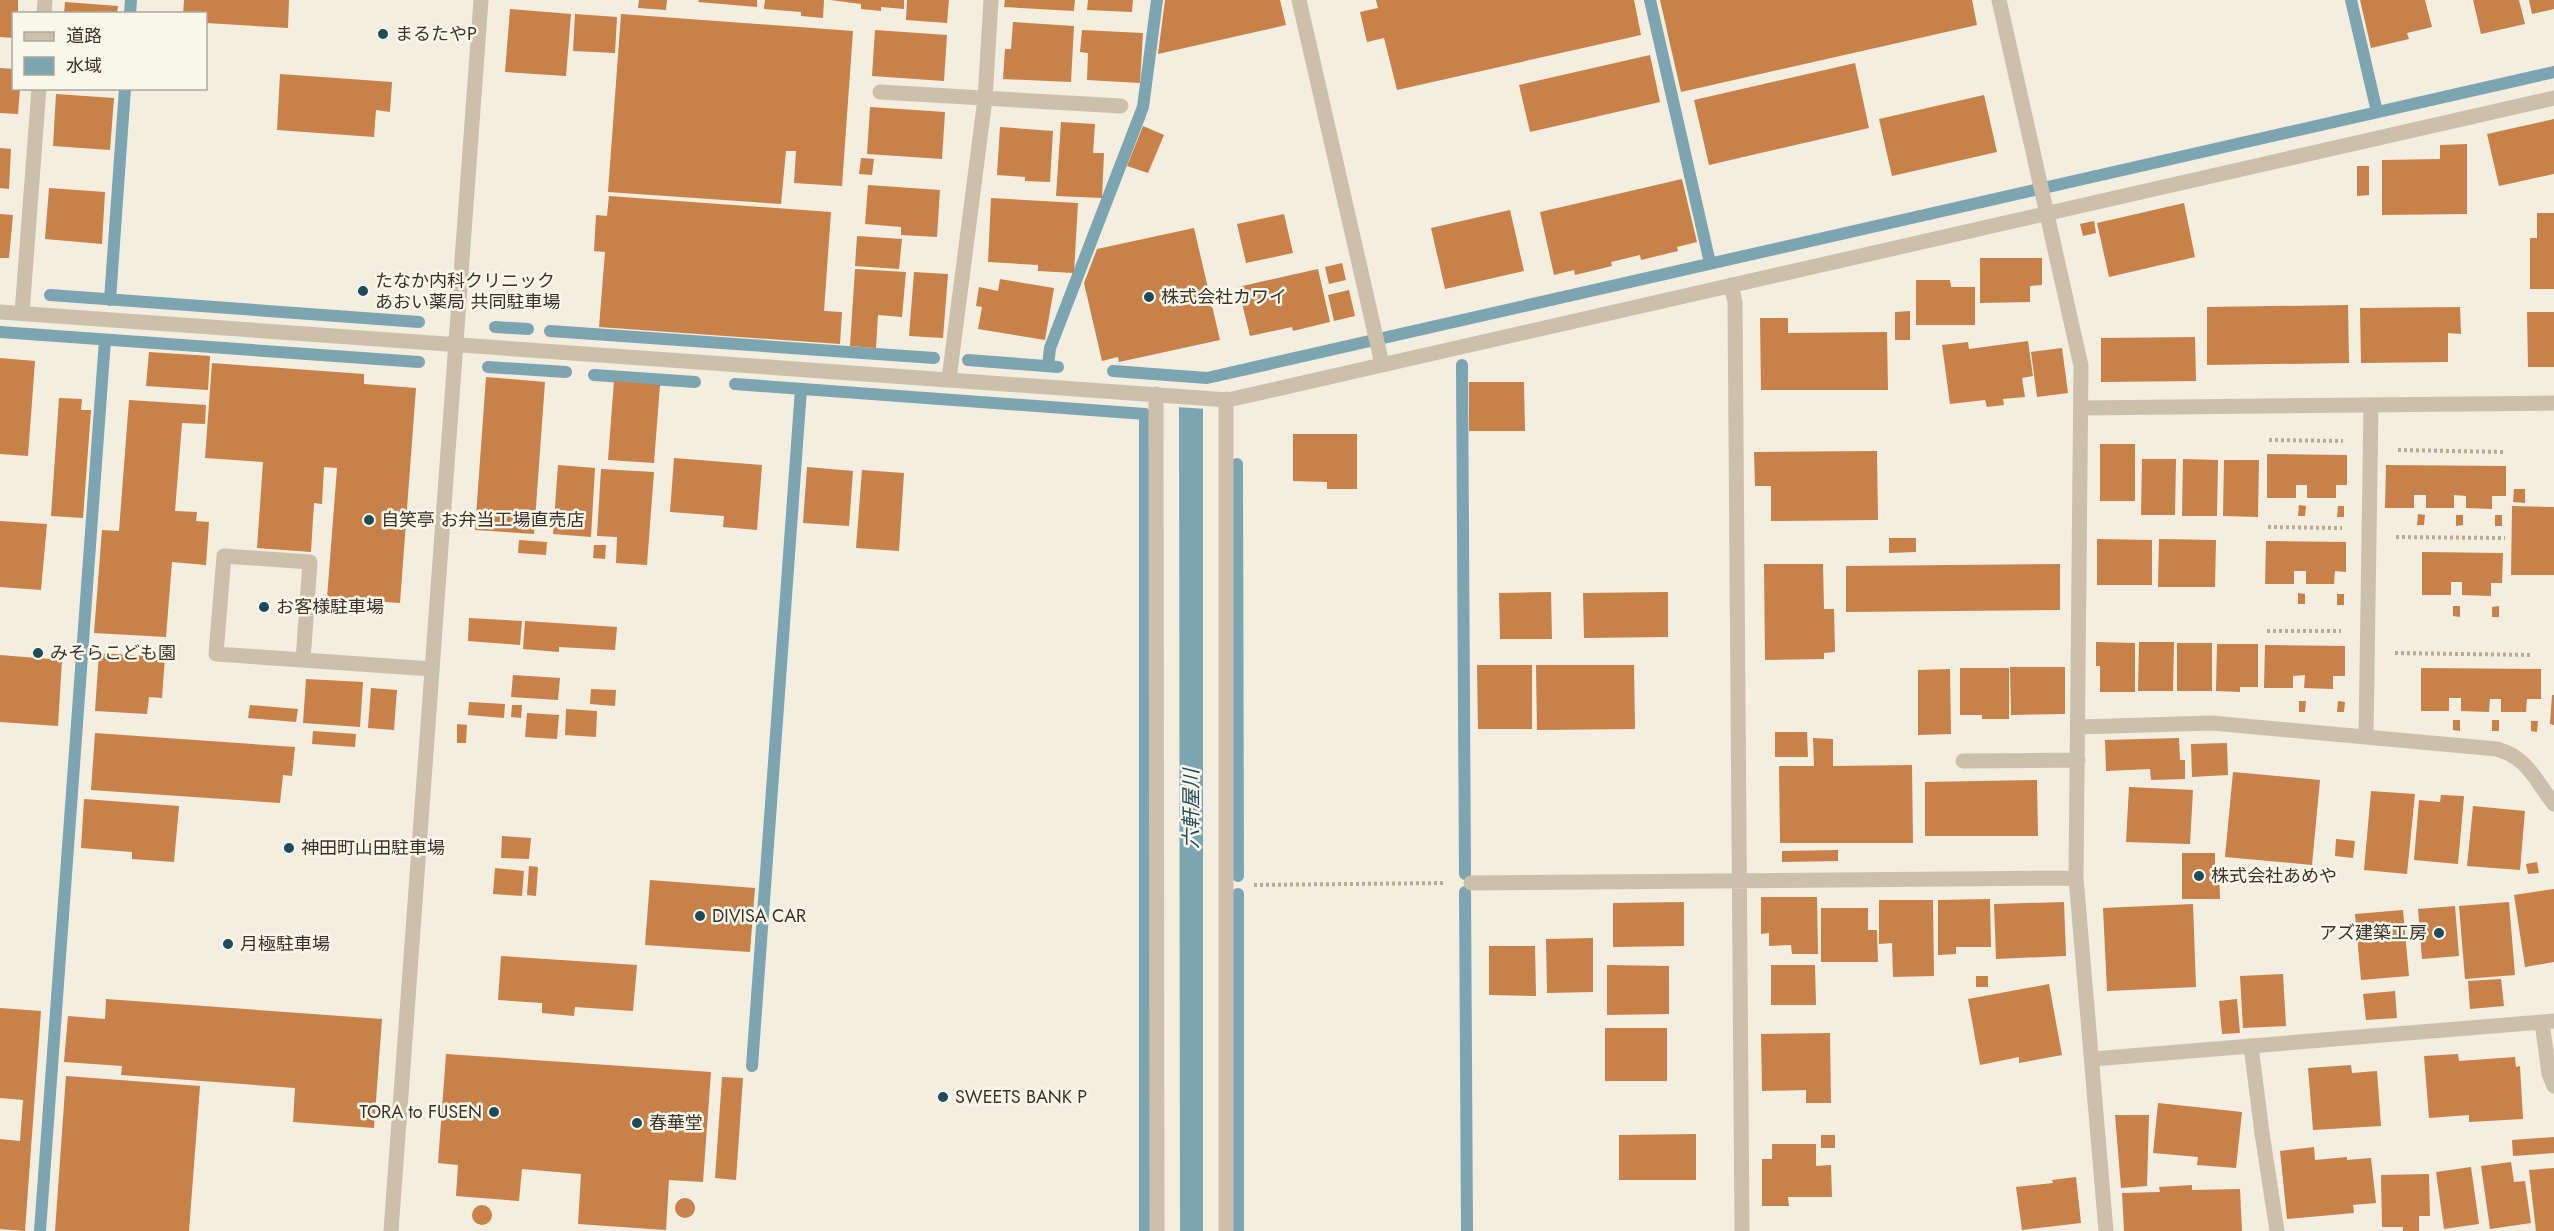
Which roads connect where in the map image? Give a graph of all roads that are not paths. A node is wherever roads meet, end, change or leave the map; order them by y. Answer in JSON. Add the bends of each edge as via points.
{"nodes":[{"id":1,"x":480,"y":0,"type":"edge"},
{"id":2,"x":992,"y":0,"type":"edge"},
{"id":3,"x":1299,"y":0,"type":"edge"},
{"id":4,"x":1999,"y":0,"type":"edge"},
{"id":5,"x":39,"y":90,"type":"edge"},
{"id":6,"x":880,"y":92,"type":"dead end"},
{"id":7,"x":2554,"y":98,"type":"edge"},
{"id":8,"x":985,"y":99,"type":"junction"},
{"id":9,"x":1121,"y":106,"type":"dead end"},
{"id":10,"x":2046,"y":206,"type":"junction"},
{"id":11,"x":1731,"y":285,"type":"junction"},
{"id":12,"x":0,"y":312,"type":"edge"},
{"id":13,"x":22,"y":314,"type":"junction"},
{"id":14,"x":456,"y":344,"type":"junction"},
{"id":15,"x":1382,"y":364,"type":"junction"},
{"id":16,"x":949,"y":380,"type":"junction"},
{"id":17,"x":1161,"y":395,"type":"junction"},
{"id":18,"x":1221,"y":399,"type":"junction"},
{"id":19,"x":2554,"y":403,"type":"edge"},
{"id":20,"x":2371,"y":405,"type":"junction"},
{"id":21,"x":2082,"y":408,"type":"junction"},
{"id":22,"x":303,"y":660,"type":"junction"},
{"id":23,"x":432,"y":669,"type":"junction"},
{"id":24,"x":2078,"y":727,"type":"junction"},
{"id":25,"x":2366,"y":737,"type":"junction"},
{"id":26,"x":2078,"y":760,"type":"junction"},
{"id":27,"x":1963,"y":761,"type":"dead end"},
{"id":28,"x":2554,"y":804,"type":"edge"},
{"id":29,"x":2076,"y":878,"type":"junction"},
{"id":30,"x":1739,"y":881,"type":"junction"},
{"id":31,"x":1471,"y":883,"type":"road end"},
{"id":32,"x":2548,"y":1022,"type":"edge"},
{"id":33,"x":2251,"y":1046,"type":"junction"},
{"id":34,"x":2092,"y":1059,"type":"junction"},
{"id":35,"x":2554,"y":1086,"type":"edge"},
{"id":36,"x":391,"y":1231,"type":"edge"},
{"id":37,"x":1157,"y":1231,"type":"edge"},
{"id":38,"x":1226,"y":1231,"type":"edge"},
{"id":39,"x":1742,"y":1231,"type":"edge"},
{"id":40,"x":2106,"y":1231,"type":"edge"},
{"id":41,"x":2277,"y":1231,"type":"edge"}],
"edges":[{"from":1,"to":14,"type":"street"},
{"from":2,"to":8,"type":"street"},
{"from":3,"to":15,"type":"street"},
{"from":4,"to":10,"type":"street"},
{"from":5,"to":13,"type":"street"},
{"from":6,"to":8,"type":"street"},
{"from":7,"to":10,"type":"street"},
{"from":8,"to":9,"type":"street"},
{"from":8,"to":16,"type":"street"},
{"from":10,"to":11,"type":"street"},
{"from":10,"to":21,"type":"street","via":[[2077,343]]},
{"from":11,"to":15,"type":"street"},
{"from":11,"to":30,"type":"street","via":[[1735,302]]},
{"from":12,"to":13,"type":"street"},
{"from":13,"to":14,"type":"street"},
{"from":14,"to":16,"type":"street"},
{"from":14,"to":23,"type":"street"},
{"from":15,"to":18,"type":"street"},
{"from":16,"to":17,"type":"street"},
{"from":17,"to":18,"type":"street"},
{"from":17,"to":37,"type":"street"},
{"from":18,"to":38,"type":"street"},
{"from":19,"to":20,"type":"street"},
{"from":20,"to":21,"type":"street"},
{"from":20,"to":25,"type":"street"},
{"from":21,"to":24,"type":"street"},
{"from":22,"to":22,"type":"street","via":[[216,654],[224,556],[310,562]]},
{"from":22,"to":23,"type":"street"},
{"from":23,"to":36,"type":"street"},
{"from":24,"to":25,"type":"street","via":[[2212,723]]},
{"from":24,"to":26,"type":"street"},
{"from":25,"to":28,"type":"street","via":[[2508,752],[2527,765]]},
{"from":26,"to":27,"type":"street"},
{"from":26,"to":29,"type":"street"},
{"from":29,"to":30,"type":"street"},
{"from":29,"to":34,"type":"street"},
{"from":30,"to":31,"type":"street"},
{"from":30,"to":39,"type":"street"},
{"from":32,"to":33,"type":"street"},
{"from":32,"to":35,"type":"street","via":[[2549,1074]]},
{"from":33,"to":34,"type":"street"},
{"from":33,"to":41,"type":"street"},
{"from":34,"to":40,"type":"street"}]}
